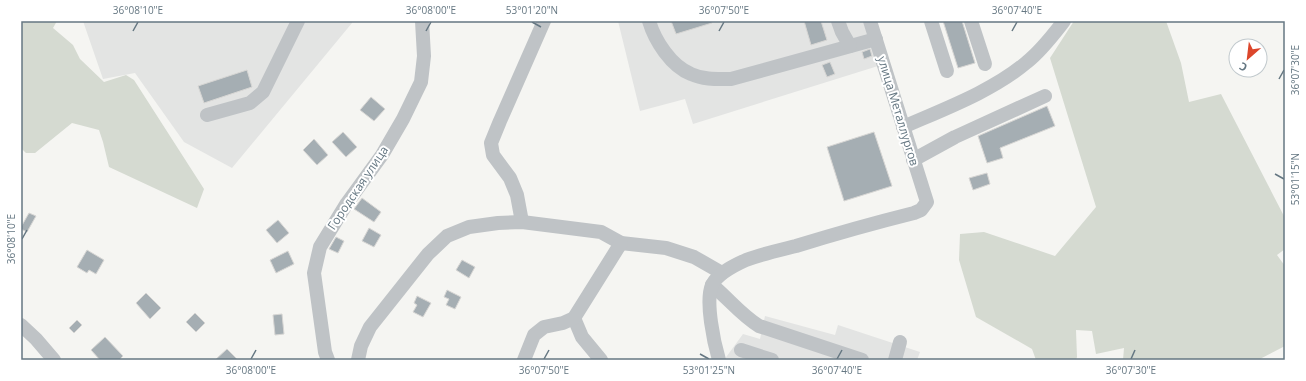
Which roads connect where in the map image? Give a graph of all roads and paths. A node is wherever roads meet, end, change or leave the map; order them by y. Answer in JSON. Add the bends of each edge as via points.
{"nodes":[{"id":1,"x":298,"y":21,"type":"edge"},
{"id":2,"x":422,"y":21,"type":"edge"},
{"id":3,"x":544,"y":21,"type":"edge"},
{"id":4,"x":649,"y":21,"type":"edge"},
{"id":5,"x":838,"y":21,"type":"edge"},
{"id":6,"x":870,"y":21,"type":"edge"},
{"id":7,"x":931,"y":21,"type":"edge"},
{"id":8,"x":971,"y":21,"type":"edge"},
{"id":9,"x":1064,"y":21,"type":"edge"},
{"id":10,"x":876,"y":38,"type":"junction"},
{"id":11,"x":850,"y":46,"type":"junction"},
{"id":12,"x":985,"y":64,"type":"dead end"},
{"id":13,"x":947,"y":72,"type":"dead end"},
{"id":14,"x":1045,"y":96,"type":"dead end"},
{"id":15,"x":207,"y":115,"type":"dead end"},
{"id":16,"x":903,"y":127,"type":"junction"},
{"id":17,"x":914,"y":160,"type":"junction"},
{"id":18,"x":522,"y":222,"type":"junction"},
{"id":19,"x":621,"y":243,"type":"junction"},
{"id":20,"x":722,"y":273,"type":"junction"},
{"id":21,"x":712,"y":285,"type":"junction"},
{"id":22,"x":574,"y":318,"type":"junction"},
{"id":23,"x":21,"y":325,"type":"edge"},
{"id":24,"x":900,"y":342,"type":"dead end"},
{"id":25,"x":741,"y":350,"type":"dead end"},
{"id":26,"x":54,"y":360,"type":"edge"},
{"id":27,"x":328,"y":360,"type":"edge"},
{"id":28,"x":358,"y":360,"type":"edge"},
{"id":29,"x":524,"y":360,"type":"edge"},
{"id":30,"x":601,"y":360,"type":"edge"},
{"id":31,"x":719,"y":360,"type":"edge"},
{"id":32,"x":772,"y":360,"type":"edge"},
{"id":33,"x":862,"y":360,"type":"edge"},
{"id":34,"x":895,"y":360,"type":"edge"}],
"edges":[{"from":1,"to":15,"type":"street","via":[[263,92],[250,103]]},
{"from":2,"to":27,"type":"street","name":"Городская улица","via":[[424,56],[421,82],[382,154],[320,247],[314,273]]},
{"from":3,"to":18,"type":"street","via":[[491,143],[493,154],[510,178],[517,195]]},
{"from":4,"to":11,"type":"street","via":[[661,47],[674,63],[690,74],[710,79],[731,79]]},
{"from":5,"to":11,"type":"street"},
{"from":6,"to":10,"type":"street","name":"улица Металлургов"},
{"from":7,"to":13,"type":"street"},
{"from":8,"to":12,"type":"street"},
{"from":9,"to":16,"type":"street","via":[[1040,51],[1009,76],[971,97]]},
{"from":10,"to":11,"type":"street"},
{"from":10,"to":16,"type":"street","name":"улица Металлургов"},
{"from":14,"to":17,"type":"street","via":[[955,137]]},
{"from":16,"to":17,"type":"street","name":"улица Металлургов"},
{"from":17,"to":20,"type":"street","name":"улица Металлургов","via":[[927,202],[921,210],[746,260]]},
{"from":18,"to":19,"type":"street","via":[[601,232]]},
{"from":18,"to":28,"type":"street","via":[[469,227],[447,236],[428,254],[370,327],[360,346]]},
{"from":19,"to":20,"type":"street","via":[[666,248],[694,257]]},
{"from":19,"to":22,"type":"street"},
{"from":20,"to":21,"type":"street"},
{"from":21,"to":31,"type":"street","via":[[709,303],[714,345]]},
{"from":21,"to":33,"type":"street","via":[[739,312],[759,326]]},
{"from":22,"to":29,"type":"street","via":[[563,324],[544,327],[534,335]]},
{"from":22,"to":30,"type":"street","via":[[582,337]]},
{"from":23,"to":26,"type":"street"},
{"from":24,"to":34,"type":"street"},
{"from":25,"to":32,"type":"street"}]}
